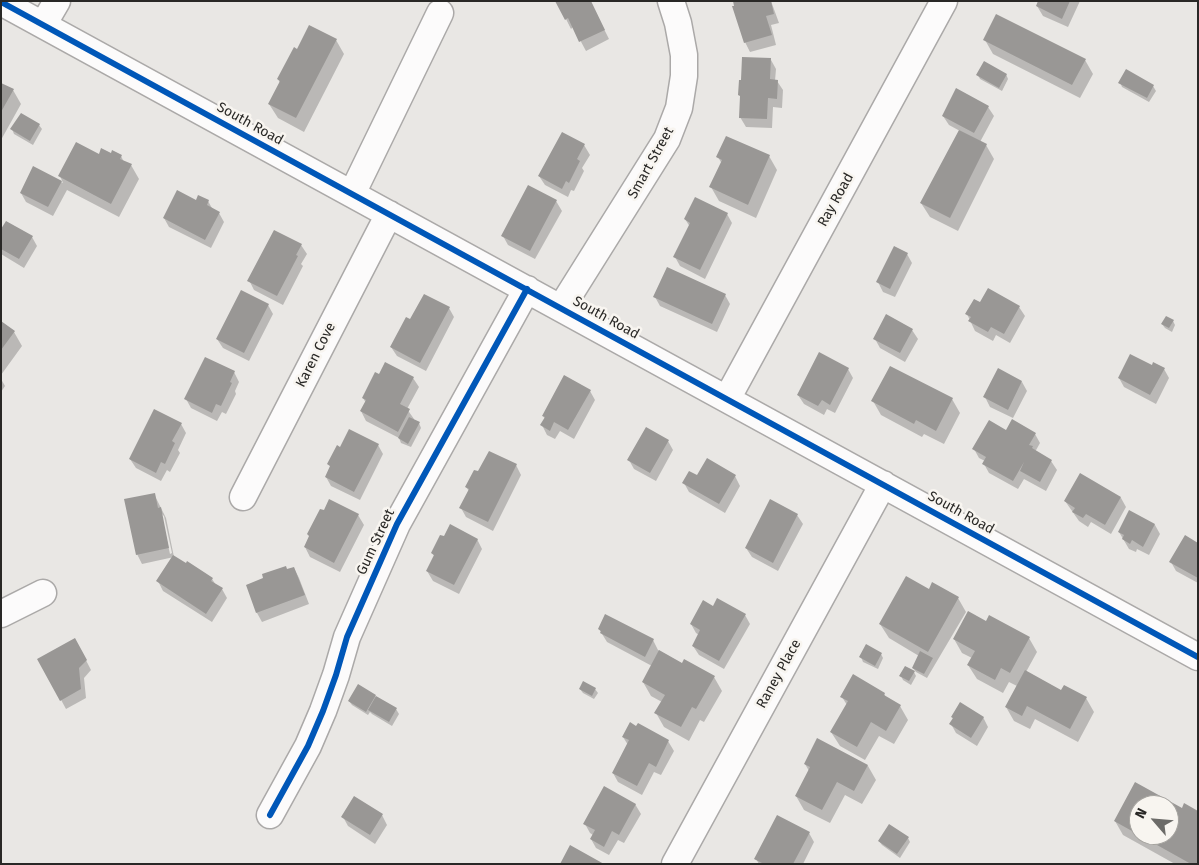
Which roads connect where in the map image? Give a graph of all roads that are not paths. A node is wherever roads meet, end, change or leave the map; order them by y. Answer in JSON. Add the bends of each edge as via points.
{"nodes":[{"id":1,"x":57,"y":1,"type":"edge"},
{"id":2,"x":671,"y":1,"type":"edge"},
{"id":3,"x":944,"y":1,"type":"edge"},
{"id":4,"x":1,"y":2,"type":"edge"},
{"id":5,"x":440,"y":13,"type":"dead end"},
{"id":6,"x":43,"y":25,"type":"junction"},
{"id":7,"x":352,"y":194,"type":"junction"},
{"id":8,"x":389,"y":214,"type":"junction"},
{"id":9,"x":527,"y":289,"type":"junction"},
{"id":10,"x":561,"y":308,"type":"junction"},
{"id":11,"x":727,"y":399,"type":"junction"},
{"id":12,"x":883,"y":484,"type":"junction"},
{"id":13,"x":243,"y":496,"type":"dead end"},
{"id":14,"x":43,"y":593,"type":"dead end"},
{"id":15,"x":1,"y":614,"type":"edge"},
{"id":16,"x":1198,"y":657,"type":"edge"},
{"id":17,"x":270,"y":816,"type":"dead end"},
{"id":18,"x":675,"y":864,"type":"edge"}],
"edges":[{"from":1,"to":6,"type":"street"},
{"from":2,"to":10,"type":"street","name":"Smart Street","via":[[684,55],[679,108],[667,139]]},
{"from":3,"to":11,"type":"street","name":"Ray Road"},
{"from":4,"to":6,"type":"street","name":"South Road"},
{"from":5,"to":7,"type":"street"},
{"from":6,"to":7,"type":"street","name":"South Road"},
{"from":7,"to":8,"type":"street","name":"South Road"},
{"from":8,"to":9,"type":"street","name":"South Road"},
{"from":8,"to":13,"type":"street","name":"Karen Cove"},
{"from":9,"to":10,"type":"street","name":"South Road"},
{"from":9,"to":17,"type":"street","name":"Gum Street","via":[[397,524],[347,637],[308,746]]},
{"from":10,"to":11,"type":"street","name":"South Road"},
{"from":11,"to":12,"type":"street","name":"South Road"},
{"from":12,"to":16,"type":"street","name":"South Road"},
{"from":12,"to":18,"type":"street","name":"Raney Place"},
{"from":14,"to":15,"type":"street"}]}
